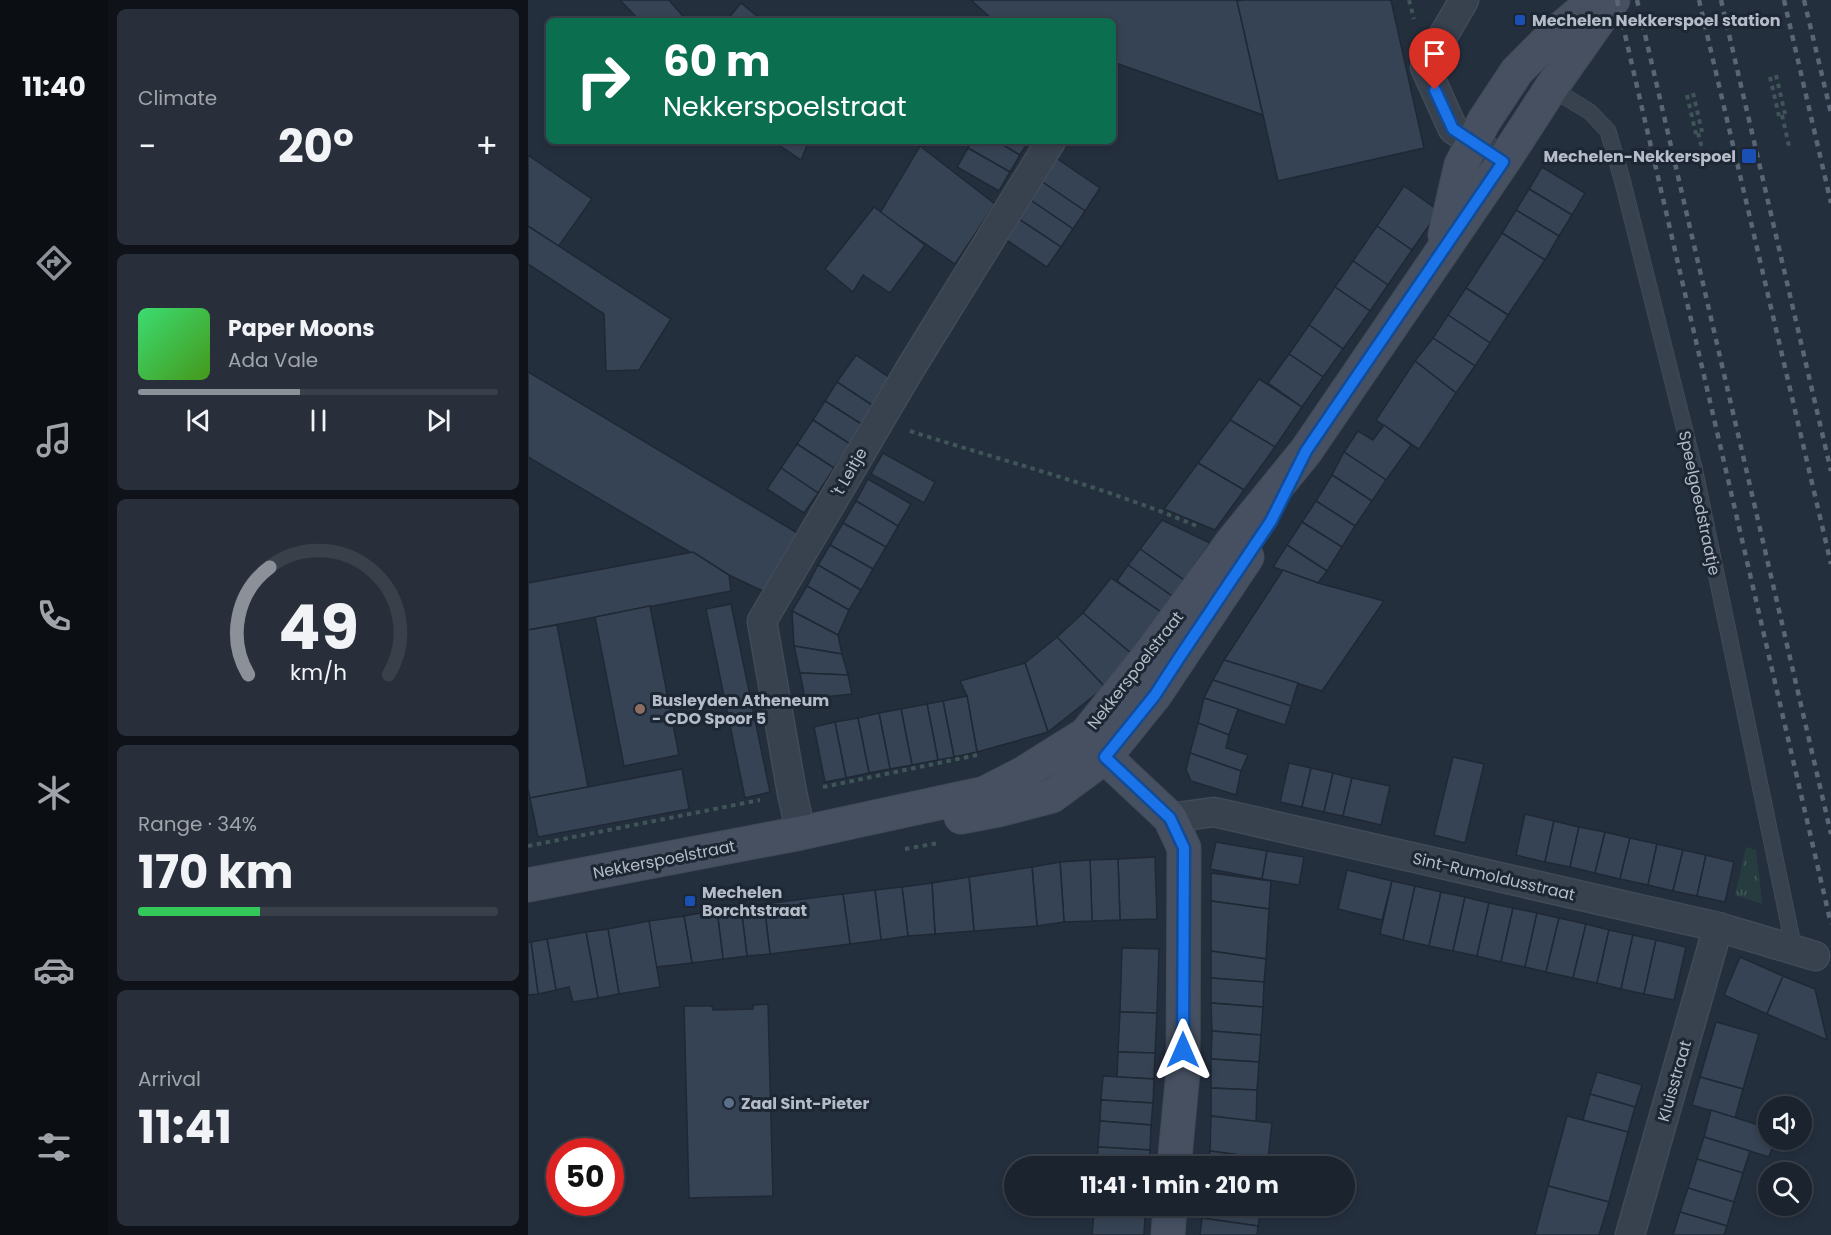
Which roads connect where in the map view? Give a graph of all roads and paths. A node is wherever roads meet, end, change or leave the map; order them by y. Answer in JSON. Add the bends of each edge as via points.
{"nodes":[{"id":1,"x":1464,"y":0,"type":"edge"},
{"id":2,"x":1595,"y":0,"type":"edge"},
{"id":3,"x":1612,"y":0,"type":"edge"},
{"id":4,"x":1776,"y":75,"type":"dead end"},
{"id":5,"x":1770,"y":77,"type":"dead end"},
{"id":6,"x":1551,"y":88,"type":"junction"},
{"id":7,"x":1693,"y":93,"type":"dead end"},
{"id":8,"x":1687,"y":95,"type":"dead end"},
{"id":9,"x":1782,"y":115,"type":"junction"},
{"id":10,"x":1699,"y":133,"type":"junction"},
{"id":11,"x":1472,"y":143,"type":"junction"},
{"id":12,"x":1049,"y":144,"type":"edge"},
{"id":13,"x":1789,"y":146,"type":"dead end"},
{"id":14,"x":1503,"y":162,"type":"junction"},
{"id":15,"x":1706,"y":164,"type":"dead end"},
{"id":16,"x":1441,"y":251,"type":"junction"},
{"id":17,"x":879,"y":421,"type":"junction"},
{"id":18,"x":1306,"y":451,"type":"junction"},
{"id":19,"x":1232,"y":542,"type":"junction"},
{"id":20,"x":1095,"y":746,"type":"junction"},
{"id":21,"x":1170,"y":818,"type":"junction"},
{"id":22,"x":801,"y":833,"type":"junction"},
{"id":23,"x":528,"y":885,"type":"edge"},
{"id":24,"x":1718,"y":927,"type":"junction"},
{"id":25,"x":1804,"y":953,"type":"joint"},
{"id":26,"x":1175,"y":1156,"type":"edge"},
{"id":27,"x":1169,"y":1216,"type":"edge"},
{"id":28,"x":1168,"y":1235,"type":"edge"},
{"id":29,"x":1630,"y":1235,"type":"edge"}],
"edges":[{"from":1,"to":11,"type":"street","via":[[1425,67],[1453,129]]},
{"from":2,"to":11,"type":"main road","name":"Nekkerspoelstraat","via":[[1517,71]]},
{"from":3,"to":6,"type":"main road","name":"Nekkerspoelstraat"},
{"from":4,"to":9,"type":"path"},
{"from":5,"to":9,"type":"path"},
{"from":6,"to":14,"type":"main road","name":"Nekkerspoelstraat"},
{"from":6,"to":25,"type":"lane","name":"Speelgoedstraatje","via":[[1590,112],[1608,131],[1694,467]]},
{"from":7,"to":10,"type":"path"},
{"from":8,"to":10,"type":"path"},
{"from":9,"to":13,"type":"path"},
{"from":10,"to":15,"type":"path"},
{"from":11,"to":14,"type":"street"},
{"from":11,"to":16,"type":"main road","name":"Nekkerspoelstraat","via":[[1461,165]]},
{"from":12,"to":17,"type":"street","name":"'t Leitje"},
{"from":14,"to":16,"type":"main road","name":"Nekkerspoelstraat"},
{"from":16,"to":18,"type":"main road","name":"Nekkerspoelstraat"},
{"from":17,"to":19,"type":"path","via":[[1169,514]]},
{"from":17,"to":22,"type":"street","name":"'t Leitje","via":[[762,621]]},
{"from":18,"to":19,"type":"main road","name":"Nekkerspoelstraat"},
{"from":18,"to":20,"type":"main road","name":"Nekkerspoelstraat","via":[[1265,530],[1155,695]]},
{"from":19,"to":20,"type":"main road","name":"Nekkerspoelstraat","via":[[1147,658]]},
{"from":20,"to":21,"type":"main road"},
{"from":20,"to":22,"type":"main road","name":"Nekkerspoelstraat","via":[[1024,773],[985,793]]},
{"from":21,"to":24,"type":"street","name":"Sint-Rumoldusstraat","via":[[1214,812]]},
{"from":21,"to":26,"type":"main road","via":[[1184,848],[1183,1072]]},
{"from":22,"to":23,"type":"main road","name":"Nekkerspoelstraat"},
{"from":24,"to":25,"type":"street","name":"Sint-Rumoldusstraat"},
{"from":24,"to":29,"type":"street","name":"Kluisstraat"},
{"from":27,"to":28,"type":"main road"}]}
